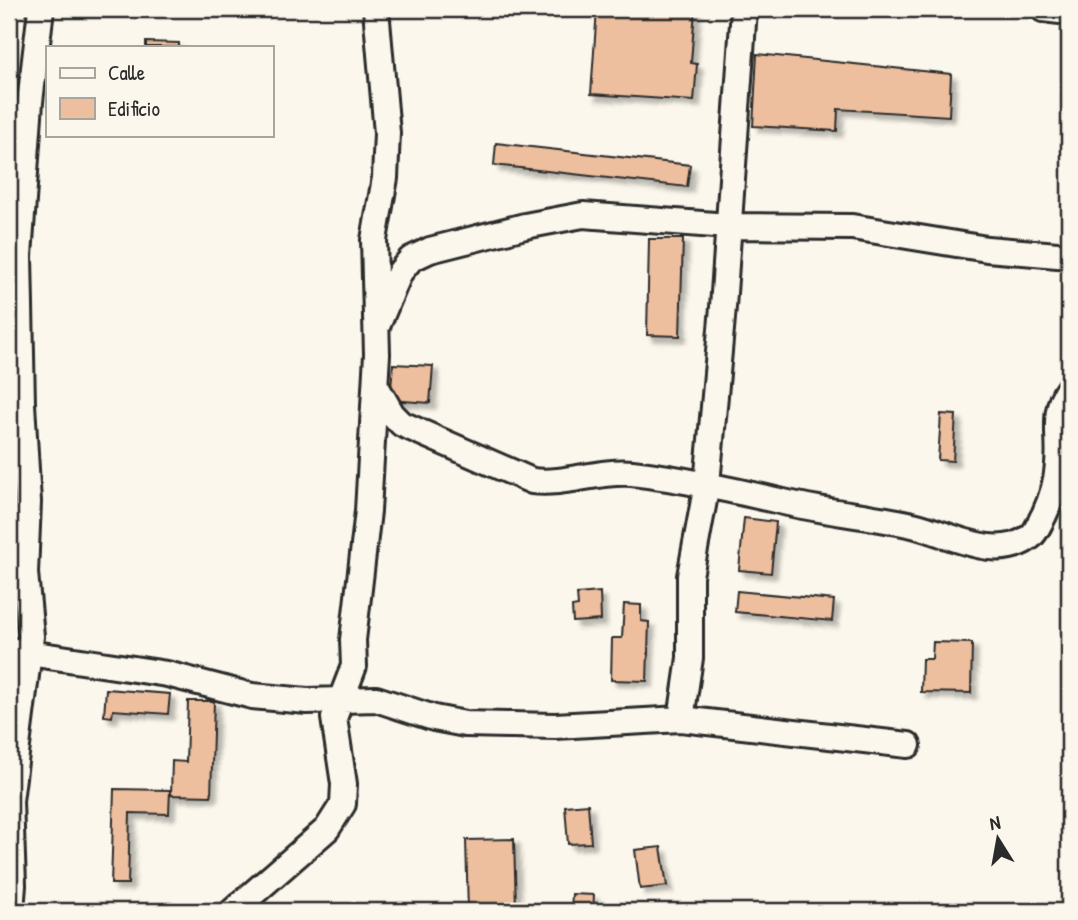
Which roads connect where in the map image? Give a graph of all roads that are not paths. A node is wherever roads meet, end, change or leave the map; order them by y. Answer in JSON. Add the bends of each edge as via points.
{"nodes":[{"id":1,"x":41,"y":9,"type":"edge"},
{"id":2,"x":376,"y":9,"type":"edge"},
{"id":3,"x":744,"y":9,"type":"edge"},
{"id":4,"x":1043,"y":9,"type":"edge"},
{"id":5,"x":1069,"y":12,"type":"edge"},
{"id":6,"x":729,"y":226,"type":"junction"},
{"id":7,"x":1069,"y":256,"type":"edge"},
{"id":8,"x":376,"y":328,"type":"junction"},
{"id":9,"x":376,"y":386,"type":"junction"},
{"id":10,"x":1069,"y":388,"type":"edge"},
{"id":11,"x":15,"y":400,"type":"edge"},
{"id":12,"x":707,"y":484,"type":"junction"},
{"id":13,"x":19,"y":652,"type":"edge"},
{"id":14,"x":340,"y":699,"type":"junction"},
{"id":15,"x":681,"y":719,"type":"junction"},
{"id":16,"x":908,"y":745,"type":"dead end"},
{"id":17,"x":11,"y":911,"type":"edge"},
{"id":18,"x":233,"y":911,"type":"edge"}],
"edges":[{"from":1,"to":11,"type":"street","via":[[19,256]]},
{"from":2,"to":8,"type":"street","via":[[387,133],[374,240]]},
{"from":3,"to":6,"type":"street"},
{"from":4,"to":5,"type":"street"},
{"from":6,"to":7,"type":"street","via":[[852,227],[960,245]]},
{"from":6,"to":8,"type":"street","via":[[583,215],[430,250],[400,272]]},
{"from":6,"to":12,"type":"street"},
{"from":8,"to":9,"type":"street"},
{"from":9,"to":12,"type":"street","via":[[402,425],[532,481],[553,484],[631,473]]},
{"from":9,"to":14,"type":"street","via":[[354,666]]},
{"from":10,"to":12,"type":"street","via":[[1059,406],[1054,493],[1032,536],[1015,545],[990,548],[912,524]]},
{"from":11,"to":13,"type":"street","via":[[28,502],[25,573],[31,636]]},
{"from":12,"to":15,"type":"street","via":[[690,576],[690,658]]},
{"from":13,"to":14,"type":"street","via":[[167,674],[252,696]]},
{"from":13,"to":17,"type":"street","via":[[10,801]]},
{"from":14,"to":15,"type":"street","via":[[376,699],[465,724],[555,726]]},
{"from":14,"to":18,"type":"street","via":[[334,727],[344,784],[341,809],[327,829]]},
{"from":15,"to":16,"type":"street"}]}
